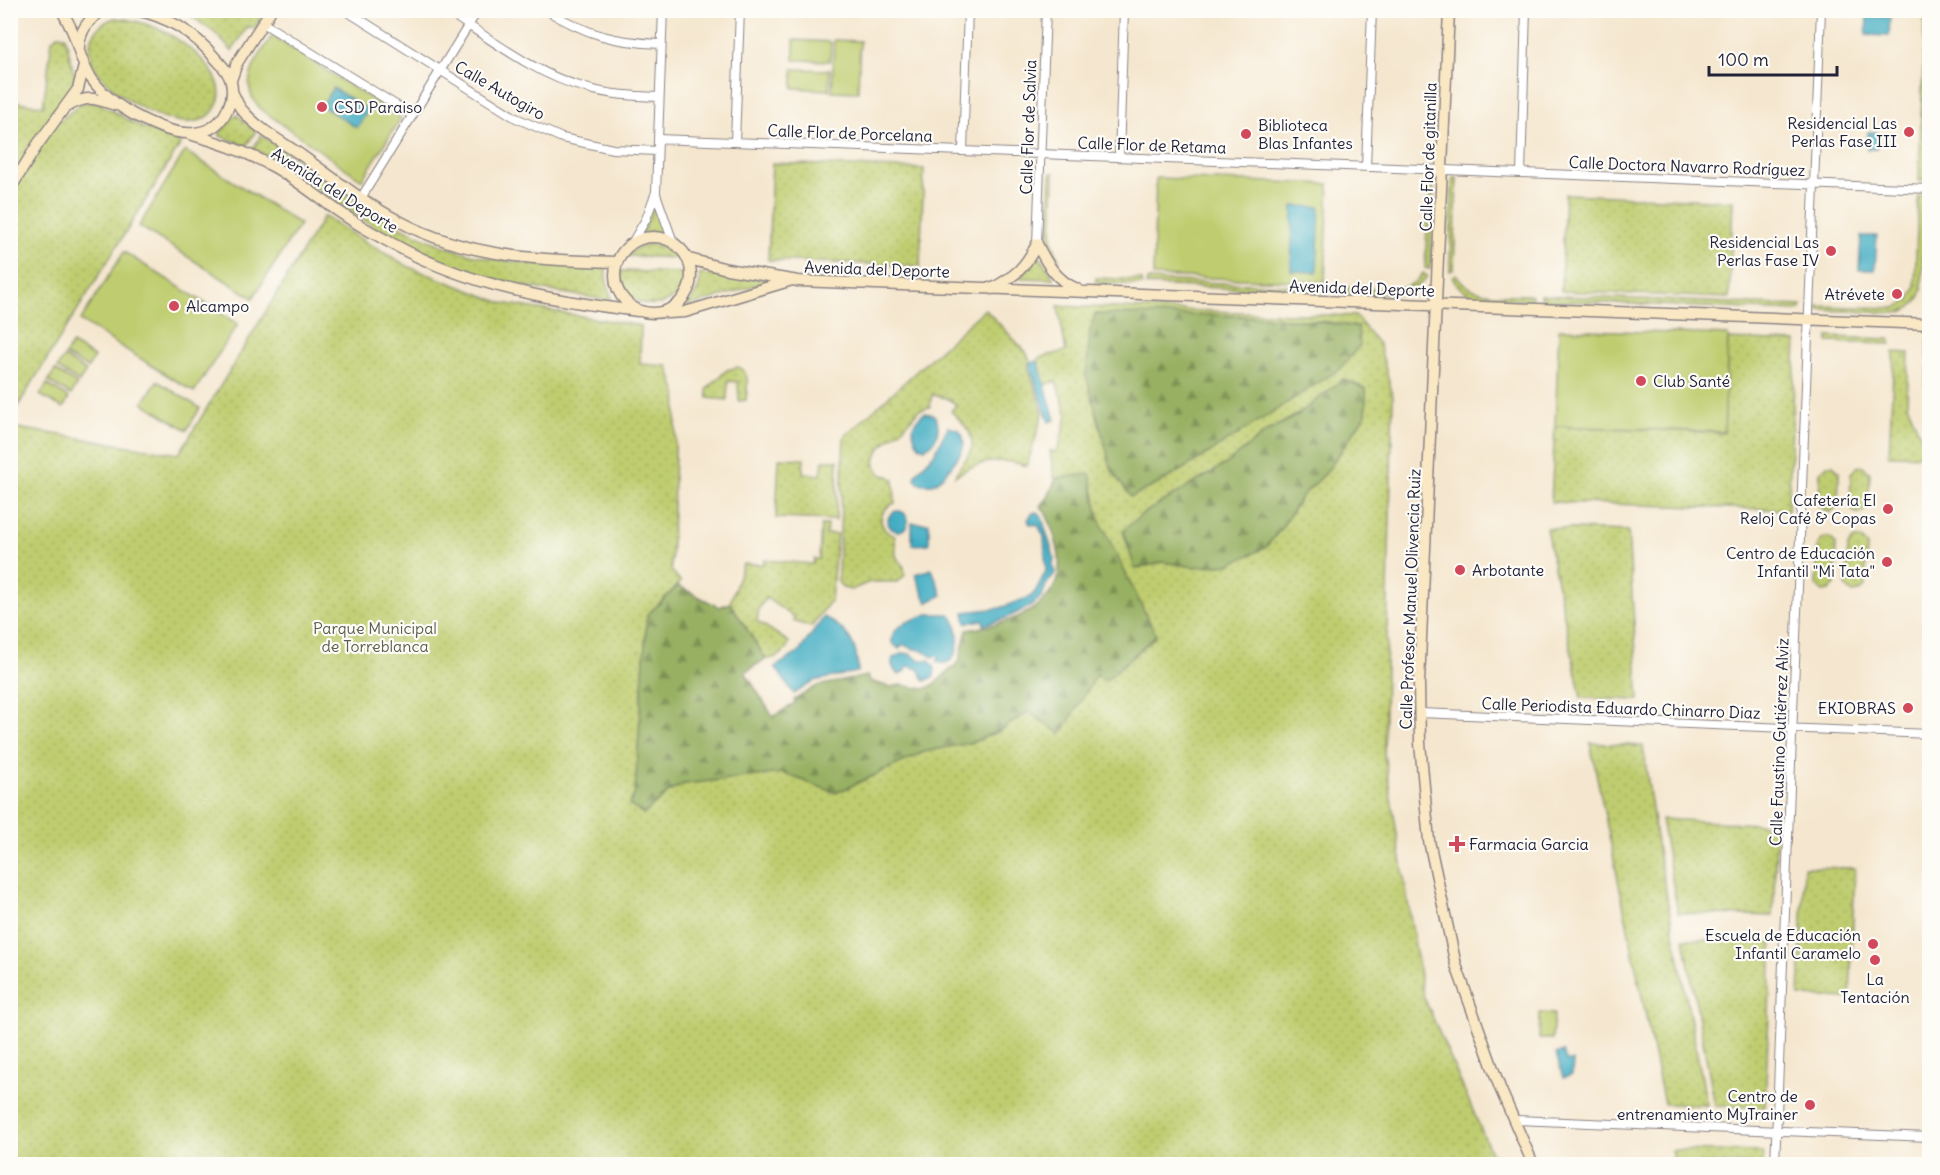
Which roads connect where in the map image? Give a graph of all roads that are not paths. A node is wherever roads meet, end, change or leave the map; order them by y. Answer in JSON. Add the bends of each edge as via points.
{"nodes":[{"id":1,"x":62,"y":10,"type":"edge"},
{"id":2,"x":104,"y":10,"type":"edge"},
{"id":3,"x":135,"y":10,"type":"edge"},
{"id":4,"x":271,"y":10,"type":"edge"},
{"id":5,"x":345,"y":10,"type":"edge"},
{"id":6,"x":445,"y":10,"type":"edge"},
{"id":7,"x":478,"y":10,"type":"edge"},
{"id":8,"x":546,"y":10,"type":"edge"},
{"id":9,"x":663,"y":10,"type":"edge"},
{"id":10,"x":740,"y":10,"type":"edge"},
{"id":11,"x":968,"y":10,"type":"edge"},
{"id":12,"x":1046,"y":10,"type":"edge"},
{"id":13,"x":1124,"y":10,"type":"edge"},
{"id":14,"x":1372,"y":10,"type":"edge"},
{"id":15,"x":1449,"y":10,"type":"edge"},
{"id":16,"x":1527,"y":10,"type":"edge"},
{"id":17,"x":1821,"y":10,"type":"edge"},
{"id":18,"x":263,"y":23,"type":"junction"},
{"id":19,"x":469,"y":25,"type":"junction"},
{"id":20,"x":661,"y":44,"type":"junction"},
{"id":21,"x":78,"y":50,"type":"junction"},
{"id":22,"x":84,"y":66,"type":"junction"},
{"id":23,"x":440,"y":71,"type":"junction"},
{"id":24,"x":232,"y":86,"type":"junction"},
{"id":25,"x":659,"y":97,"type":"junction"},
{"id":26,"x":121,"y":107,"type":"junction"},
{"id":27,"x":65,"y":108,"type":"junction"},
{"id":28,"x":412,"y":115,"type":"junction"},
{"id":29,"x":189,"y":134,"type":"junction"},
{"id":30,"x":658,"y":139,"type":"junction"},
{"id":31,"x":735,"y":142,"type":"junction"},
{"id":32,"x":657,"y":151,"type":"junction"},
{"id":33,"x":963,"y":151,"type":"junction"},
{"id":34,"x":1041,"y":154,"type":"junction"},
{"id":35,"x":1119,"y":157,"type":"junction"},
{"id":36,"x":1366,"y":167,"type":"junction"},
{"id":37,"x":1443,"y":170,"type":"junction"},
{"id":38,"x":1521,"y":173,"type":"junction"},
{"id":39,"x":1814,"y":185,"type":"junction"},
{"id":40,"x":10,"y":189,"type":"edge"},
{"id":41,"x":1929,"y":189,"type":"edge"},
{"id":42,"x":656,"y":192,"type":"junction"},
{"id":43,"x":360,"y":198,"type":"junction"},
{"id":44,"x":673,"y":242,"type":"junction"},
{"id":45,"x":632,"y":243,"type":"junction"},
{"id":46,"x":1037,"y":244,"type":"junction"},
{"id":47,"x":689,"y":260,"type":"junction"},
{"id":48,"x":617,"y":262,"type":"junction"},
{"id":49,"x":794,"y":280,"type":"junction"},
{"id":50,"x":992,"y":289,"type":"junction"},
{"id":51,"x":1086,"y":292,"type":"junction"},
{"id":52,"x":1437,"y":305,"type":"junction"},
{"id":53,"x":638,"y":311,"type":"junction"},
{"id":54,"x":662,"y":313,"type":"junction"},
{"id":55,"x":1809,"y":320,"type":"junction"},
{"id":56,"x":1929,"y":324,"type":"edge"},
{"id":57,"x":1929,"y":394,"type":"edge"},
{"id":58,"x":1420,"y":713,"type":"junction"},
{"id":59,"x":1793,"y":729,"type":"junction"},
{"id":60,"x":1929,"y":734,"type":"edge"},
{"id":61,"x":1515,"y":1120,"type":"junction"},
{"id":62,"x":1777,"y":1130,"type":"junction"},
{"id":63,"x":1929,"y":1137,"type":"edge"},
{"id":64,"x":1533,"y":1164,"type":"edge"},
{"id":65,"x":1776,"y":1164,"type":"edge"}],
"edges":[{"from":1,"to":21,"type":"street"},
{"from":2,"to":21,"type":"street","via":[[82,30]]},
{"from":3,"to":24,"type":"street","name":"Avenida del Deporte","via":[[173,22],[191,34],[227,71]]},
{"from":4,"to":18,"type":"street"},
{"from":5,"to":23,"type":"street","name":"Calle Autogiro"},
{"from":6,"to":19,"type":"street"},
{"from":7,"to":19,"type":"street"},
{"from":8,"to":20,"type":"street","via":[[574,27],[602,37]]},
{"from":9,"to":20,"type":"street"},
{"from":10,"to":31,"type":"street"},
{"from":11,"to":33,"type":"street"},
{"from":12,"to":34,"type":"street","name":"Calle Flor de Salvia"},
{"from":13,"to":35,"type":"street"},
{"from":14,"to":36,"type":"street"},
{"from":15,"to":37,"type":"street","name":"Calle Flor de gitanilla"},
{"from":16,"to":38,"type":"street"},
{"from":17,"to":39,"type":"street","name":"Calle Faustino Gutiérrez Alviz"},
{"from":18,"to":24,"type":"street","via":[[237,63]]},
{"from":18,"to":28,"type":"street"},
{"from":19,"to":23,"type":"street"},
{"from":19,"to":25,"type":"street","via":[[545,73],[584,88],[621,96]]},
{"from":20,"to":25,"type":"street"},
{"from":21,"to":22,"type":"street"},
{"from":22,"to":26,"type":"street","via":[[97,87]]},
{"from":22,"to":27,"type":"street","via":[[78,89]]},
{"from":23,"to":28,"type":"street"},
{"from":23,"to":32,"type":"street","name":"Calle Autogiro","via":[[516,118],[562,138],[613,149]]},
{"from":24,"to":29,"type":"street","via":[[230,105],[219,123]]},
{"from":24,"to":43,"type":"street","name":"Avenida del Deporte","via":[[242,111]]},
{"from":25,"to":30,"type":"street"},
{"from":26,"to":27,"type":"street","via":[[83,98]]},
{"from":26,"to":29,"type":"street","name":"Avenida del Deporte","via":[[162,129]]},
{"from":27,"to":40,"type":"street"},
{"from":28,"to":43,"type":"street"},
{"from":29,"to":53,"type":"street","name":"Avenida del Deporte","via":[[218,141],[275,168],[395,246],[448,269],[510,291]]},
{"from":30,"to":31,"type":"street","name":"Calle Flor de Porcelana"},
{"from":30,"to":32,"type":"street"},
{"from":31,"to":33,"type":"street","name":"Calle Flor de Porcelana"},
{"from":32,"to":42,"type":"street"},
{"from":33,"to":34,"type":"street","name":"Calle Flor de Porcelana"},
{"from":34,"to":35,"type":"street","name":"Calle Flor de Retama"},
{"from":34,"to":46,"type":"street","name":"Calle Flor de Salvia"},
{"from":35,"to":36,"type":"street","name":"Calle Flor de Retama"},
{"from":36,"to":37,"type":"street","name":"Calle Flor de Retama"},
{"from":37,"to":38,"type":"street","name":"Calle Doctora Navarro Rodríguez"},
{"from":37,"to":52,"type":"street","name":"Calle Flor de gitanilla"},
{"from":38,"to":39,"type":"street","name":"Calle Doctora Navarro Rodríguez"},
{"from":39,"to":41,"type":"street","name":"Calle Doctora Navarro Rodríguez"},
{"from":39,"to":55,"type":"street","name":"Calle Faustino Gutiérrez Alviz"},
{"from":42,"to":44,"type":"street"},
{"from":42,"to":45,"type":"street"},
{"from":43,"to":48,"type":"street","name":"Avenida del Deporte","via":[[400,222],[472,249],[548,260]]},
{"from":44,"to":45,"type":"street","via":[[652,237]]},
{"from":44,"to":47,"type":"street"},
{"from":45,"to":48,"type":"street"},
{"from":46,"to":50,"type":"street","via":[[1014,276]]},
{"from":46,"to":51,"type":"street","via":[[1048,266],[1067,285]]},
{"from":47,"to":49,"type":"street","name":"Avenida del Deporte"},
{"from":47,"to":54,"type":"street","via":[[692,275],[687,293],[675,308]]},
{"from":48,"to":53,"type":"street","via":[[616,285],[620,296]]},
{"from":49,"to":50,"type":"street","name":"Avenida del Deporte"},
{"from":49,"to":54,"type":"street","name":"Avenida del Deporte","via":[[685,312]]},
{"from":50,"to":51,"type":"street","name":"Avenida del Deporte"},
{"from":51,"to":52,"type":"street","name":"Avenida del Deporte"},
{"from":52,"to":55,"type":"street","name":"Avenida del Deporte"},
{"from":52,"to":58,"type":"street","name":"Calle Profesor Manuel Olivencia Ruiz"},
{"from":53,"to":54,"type":"street"},
{"from":55,"to":56,"type":"street","name":"Avenida del Deporte"},
{"from":55,"to":59,"type":"street","name":"Calle Faustino Gutiérrez Alviz"},
{"from":56,"to":57,"type":"street"},
{"from":58,"to":59,"type":"street","name":"Calle Periodista Eduardo Chinarro Diaz"},
{"from":58,"to":61,"type":"street","name":"Calle Profesor Manuel Olivencia Ruiz","via":[[1429,841],[1456,965]]},
{"from":59,"to":60,"type":"street","name":"Calle Periodista Eduardo Chinarro Diaz"},
{"from":59,"to":62,"type":"street","name":"Calle Faustino Gutiérrez Alviz"},
{"from":61,"to":62,"type":"street"},
{"from":61,"to":64,"type":"street","name":"Calle Profesor Manuel Olivencia Ruiz"},
{"from":62,"to":63,"type":"street"},
{"from":62,"to":65,"type":"street","name":"Calle Faustino Gutiérrez Alviz"}]}
